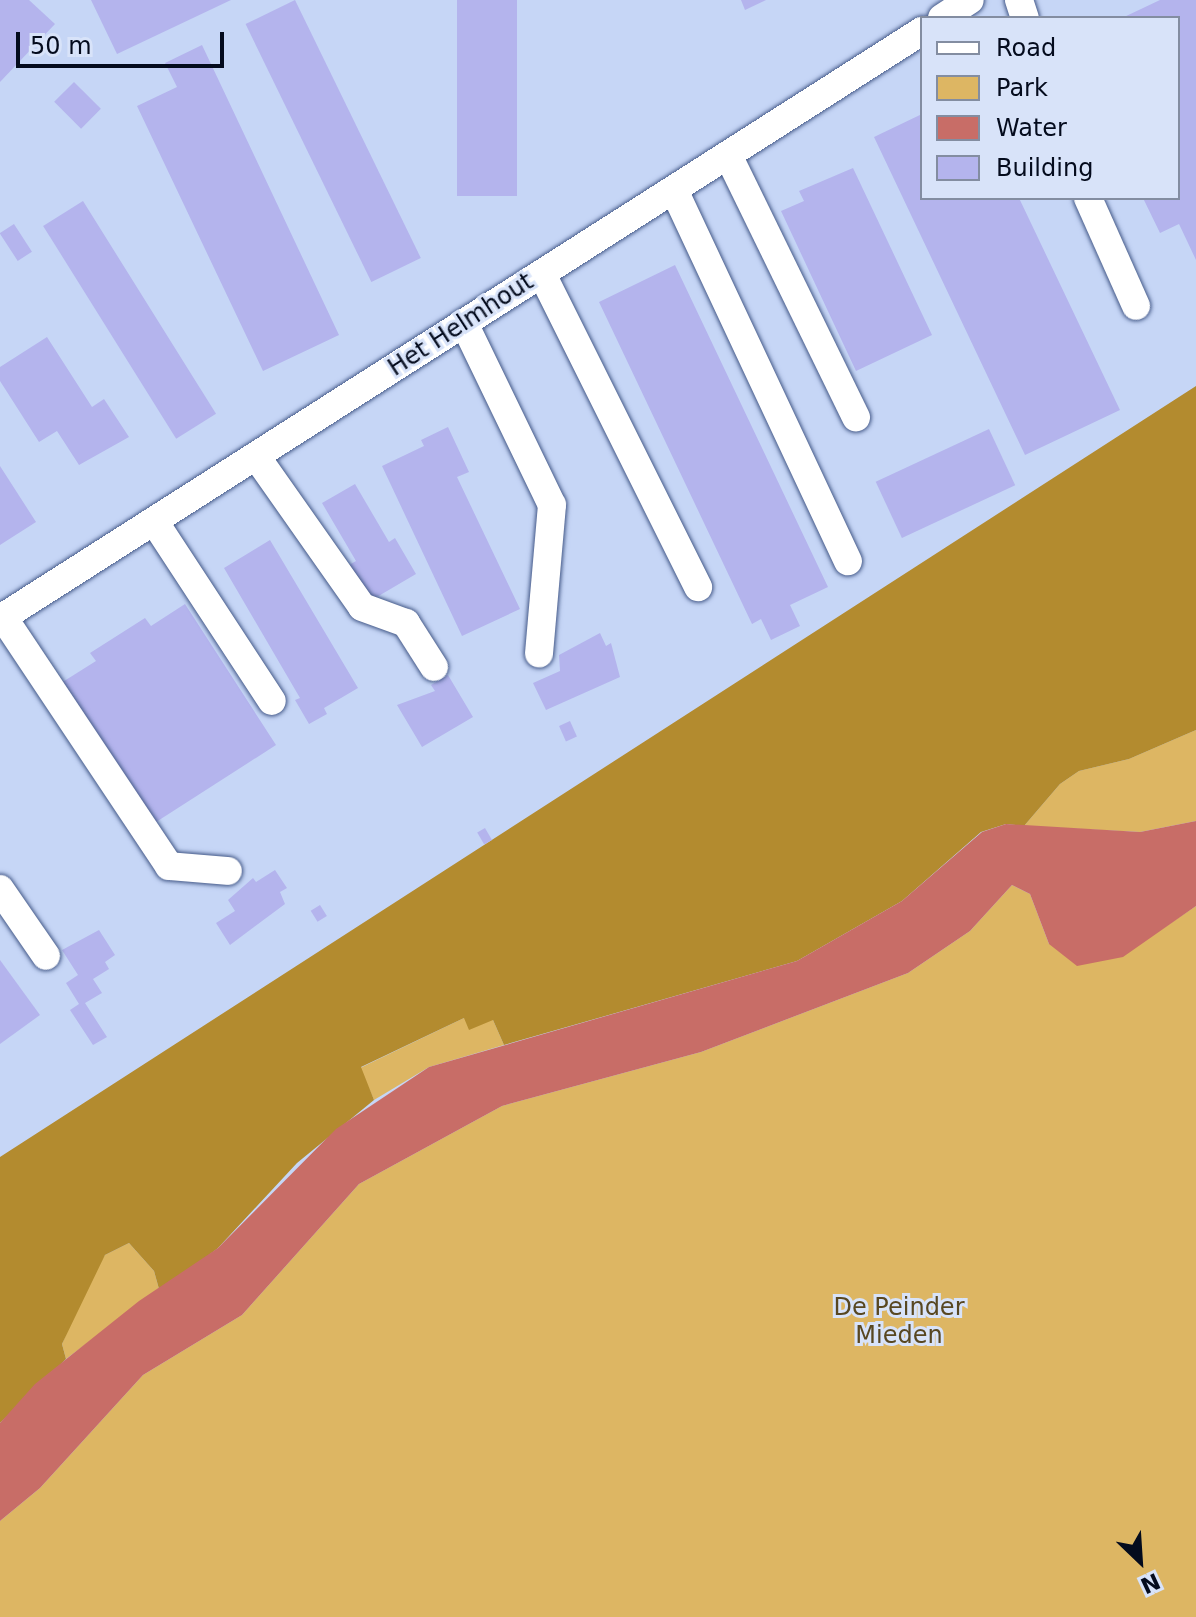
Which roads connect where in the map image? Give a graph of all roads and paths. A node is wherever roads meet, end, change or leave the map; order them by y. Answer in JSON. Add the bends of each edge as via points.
{"nodes":[{"id":1,"x":970,"y":0,"type":"edge"},
{"id":2,"x":945,"y":16,"type":"edge"},
{"id":3,"x":920,"y":32,"type":"edge"},
{"id":4,"x":728,"y":155,"type":"junction"},
{"id":5,"x":674,"y":190,"type":"junction"},
{"id":6,"x":1089,"y":200,"type":"edge"},
{"id":7,"x":542,"y":274,"type":"junction"},
{"id":8,"x":1136,"y":306,"type":"dead end"},
{"id":9,"x":464,"y":323,"type":"junction"},
{"id":10,"x":856,"y":417,"type":"dead end"},
{"id":11,"x":256,"y":456,"type":"junction"},
{"id":12,"x":154,"y":521,"type":"junction"},
{"id":13,"x":848,"y":561,"type":"dead end"},
{"id":14,"x":698,"y":587,"type":"dead end"},
{"id":15,"x":2,"y":618,"type":"edge"},
{"id":16,"x":539,"y":653,"type":"dead end"},
{"id":17,"x":434,"y":667,"type":"dead end"},
{"id":18,"x":272,"y":701,"type":"dead end"},
{"id":19,"x":228,"y":871,"type":"dead end"},
{"id":20,"x":0,"y":889,"type":"edge"},
{"id":21,"x":46,"y":956,"type":"dead end"}],
"edges":[{"from":1,"to":2,"type":"street"},
{"from":3,"to":4,"type":"street","name":"Het Helmhout"},
{"from":4,"to":5,"type":"street","name":"Het Helmhout"},
{"from":4,"to":10,"type":"street"},
{"from":5,"to":7,"type":"street","name":"Het Helmhout"},
{"from":5,"to":13,"type":"street"},
{"from":6,"to":8,"type":"street"},
{"from":7,"to":9,"type":"street","name":"Het Helmhout"},
{"from":7,"to":14,"type":"street"},
{"from":9,"to":11,"type":"street","name":"Het Helmhout"},
{"from":9,"to":16,"type":"street","via":[[552,505]]},
{"from":11,"to":12,"type":"street","name":"Het Helmhout"},
{"from":11,"to":17,"type":"street","via":[[362,607],[406,623]]},
{"from":12,"to":15,"type":"street","name":"Het Helmhout"},
{"from":12,"to":18,"type":"street"},
{"from":15,"to":19,"type":"street","via":[[169,866]]},
{"from":20,"to":21,"type":"street"}]}
